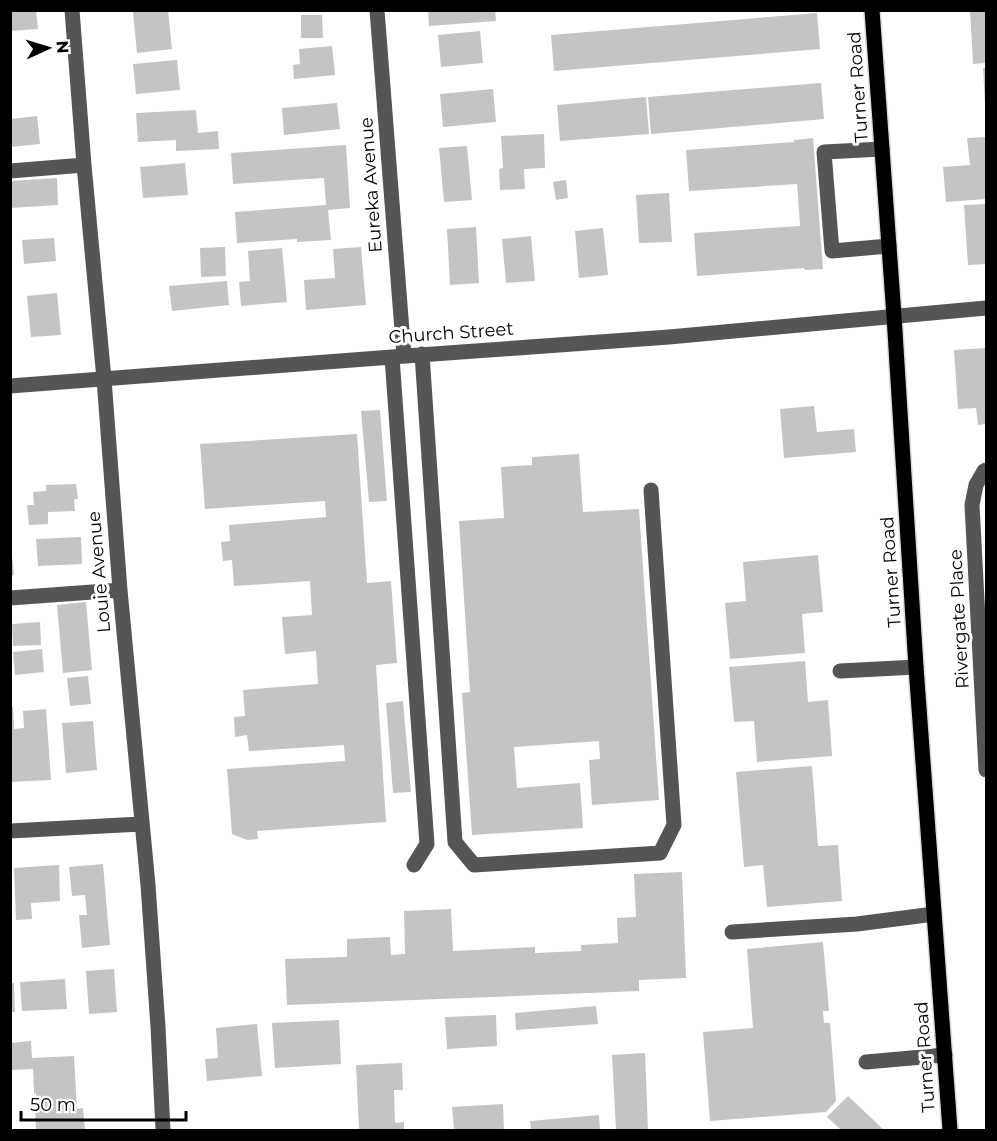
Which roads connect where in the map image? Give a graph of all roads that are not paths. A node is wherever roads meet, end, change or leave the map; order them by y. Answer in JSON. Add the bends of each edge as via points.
{"nodes":[{"id":1,"x":72,"y":10,"type":"edge"},
{"id":2,"x":377,"y":10,"type":"edge"},
{"id":3,"x":872,"y":10,"type":"edge"},
{"id":4,"x":882,"y":149,"type":"junction"},
{"id":5,"x":84,"y":165,"type":"junction"},
{"id":6,"x":10,"y":171,"type":"edge"},
{"id":7,"x":889,"y":246,"type":"junction"},
{"id":8,"x":987,"y":308,"type":"edge"},
{"id":9,"x":894,"y":316,"type":"junction"},
{"id":10,"x":422,"y":354,"type":"junction"},
{"id":11,"x":398,"y":356,"type":"junction"},
{"id":12,"x":104,"y":379,"type":"junction"},
{"id":13,"x":10,"y":386,"type":"edge"},
{"id":14,"x":987,"y":470,"type":"edge"},
{"id":15,"x":651,"y":490,"type":"dead end"},
{"id":16,"x":120,"y":590,"type":"junction"},
{"id":17,"x":10,"y":598,"type":"edge"},
{"id":18,"x":916,"y":667,"type":"junction"},
{"id":19,"x":840,"y":671,"type":"dead end"},
{"id":20,"x":987,"y":770,"type":"edge"},
{"id":21,"x":141,"y":824,"type":"junction"},
{"id":22,"x":10,"y":831,"type":"edge"},
{"id":23,"x":414,"y":865,"type":"dead end"},
{"id":24,"x":934,"y":914,"type":"junction"},
{"id":25,"x":732,"y":932,"type":"dead end"},
{"id":26,"x":945,"y":1055,"type":"junction"},
{"id":27,"x":866,"y":1062,"type":"dead end"},
{"id":28,"x":163,"y":1131,"type":"edge"},
{"id":29,"x":950,"y":1131,"type":"edge"}],
"edges":[{"from":1,"to":5,"type":"street","name":"Louie Avenue"},
{"from":2,"to":11,"type":"street","name":"Eureka Avenue"},
{"from":3,"to":4,"type":"main road","name":"Turner Road"},
{"from":4,"to":7,"type":"main road","name":"Turner Road"},
{"from":4,"to":7,"type":"street","via":[[824,153],[832,251]]},
{"from":5,"to":6,"type":"street"},
{"from":5,"to":12,"type":"street","name":"Louie Avenue"},
{"from":7,"to":9,"type":"main road","name":"Turner Road"},
{"from":8,"to":9,"type":"street","name":"Church Street"},
{"from":9,"to":10,"type":"street","name":"Church Street"},
{"from":9,"to":18,"type":"main road","name":"Turner Road"},
{"from":10,"to":11,"type":"street","name":"Church Street"},
{"from":10,"to":15,"type":"street","via":[[455,842],[474,865],[660,853],[674,825]]},
{"from":11,"to":12,"type":"street","name":"Church Street"},
{"from":11,"to":23,"type":"street","name":"Eureka Avenue","via":[[427,844]]},
{"from":12,"to":13,"type":"street","name":"Church Street"},
{"from":12,"to":16,"type":"street","name":"Louie Avenue"},
{"from":14,"to":20,"type":"street","name":"Rivergate Place","via":[[976,485],[972,505]]},
{"from":16,"to":17,"type":"street"},
{"from":16,"to":21,"type":"street","name":"Louie Avenue"},
{"from":18,"to":19,"type":"street"},
{"from":18,"to":24,"type":"main road","name":"Turner Road"},
{"from":21,"to":22,"type":"street"},
{"from":21,"to":28,"type":"street","name":"Louie Avenue","via":[[158,1015]]},
{"from":24,"to":25,"type":"street","via":[[856,924]]},
{"from":24,"to":26,"type":"main road","name":"Turner Road"},
{"from":26,"to":27,"type":"street"},
{"from":26,"to":29,"type":"main road","name":"Turner Road"}]}
